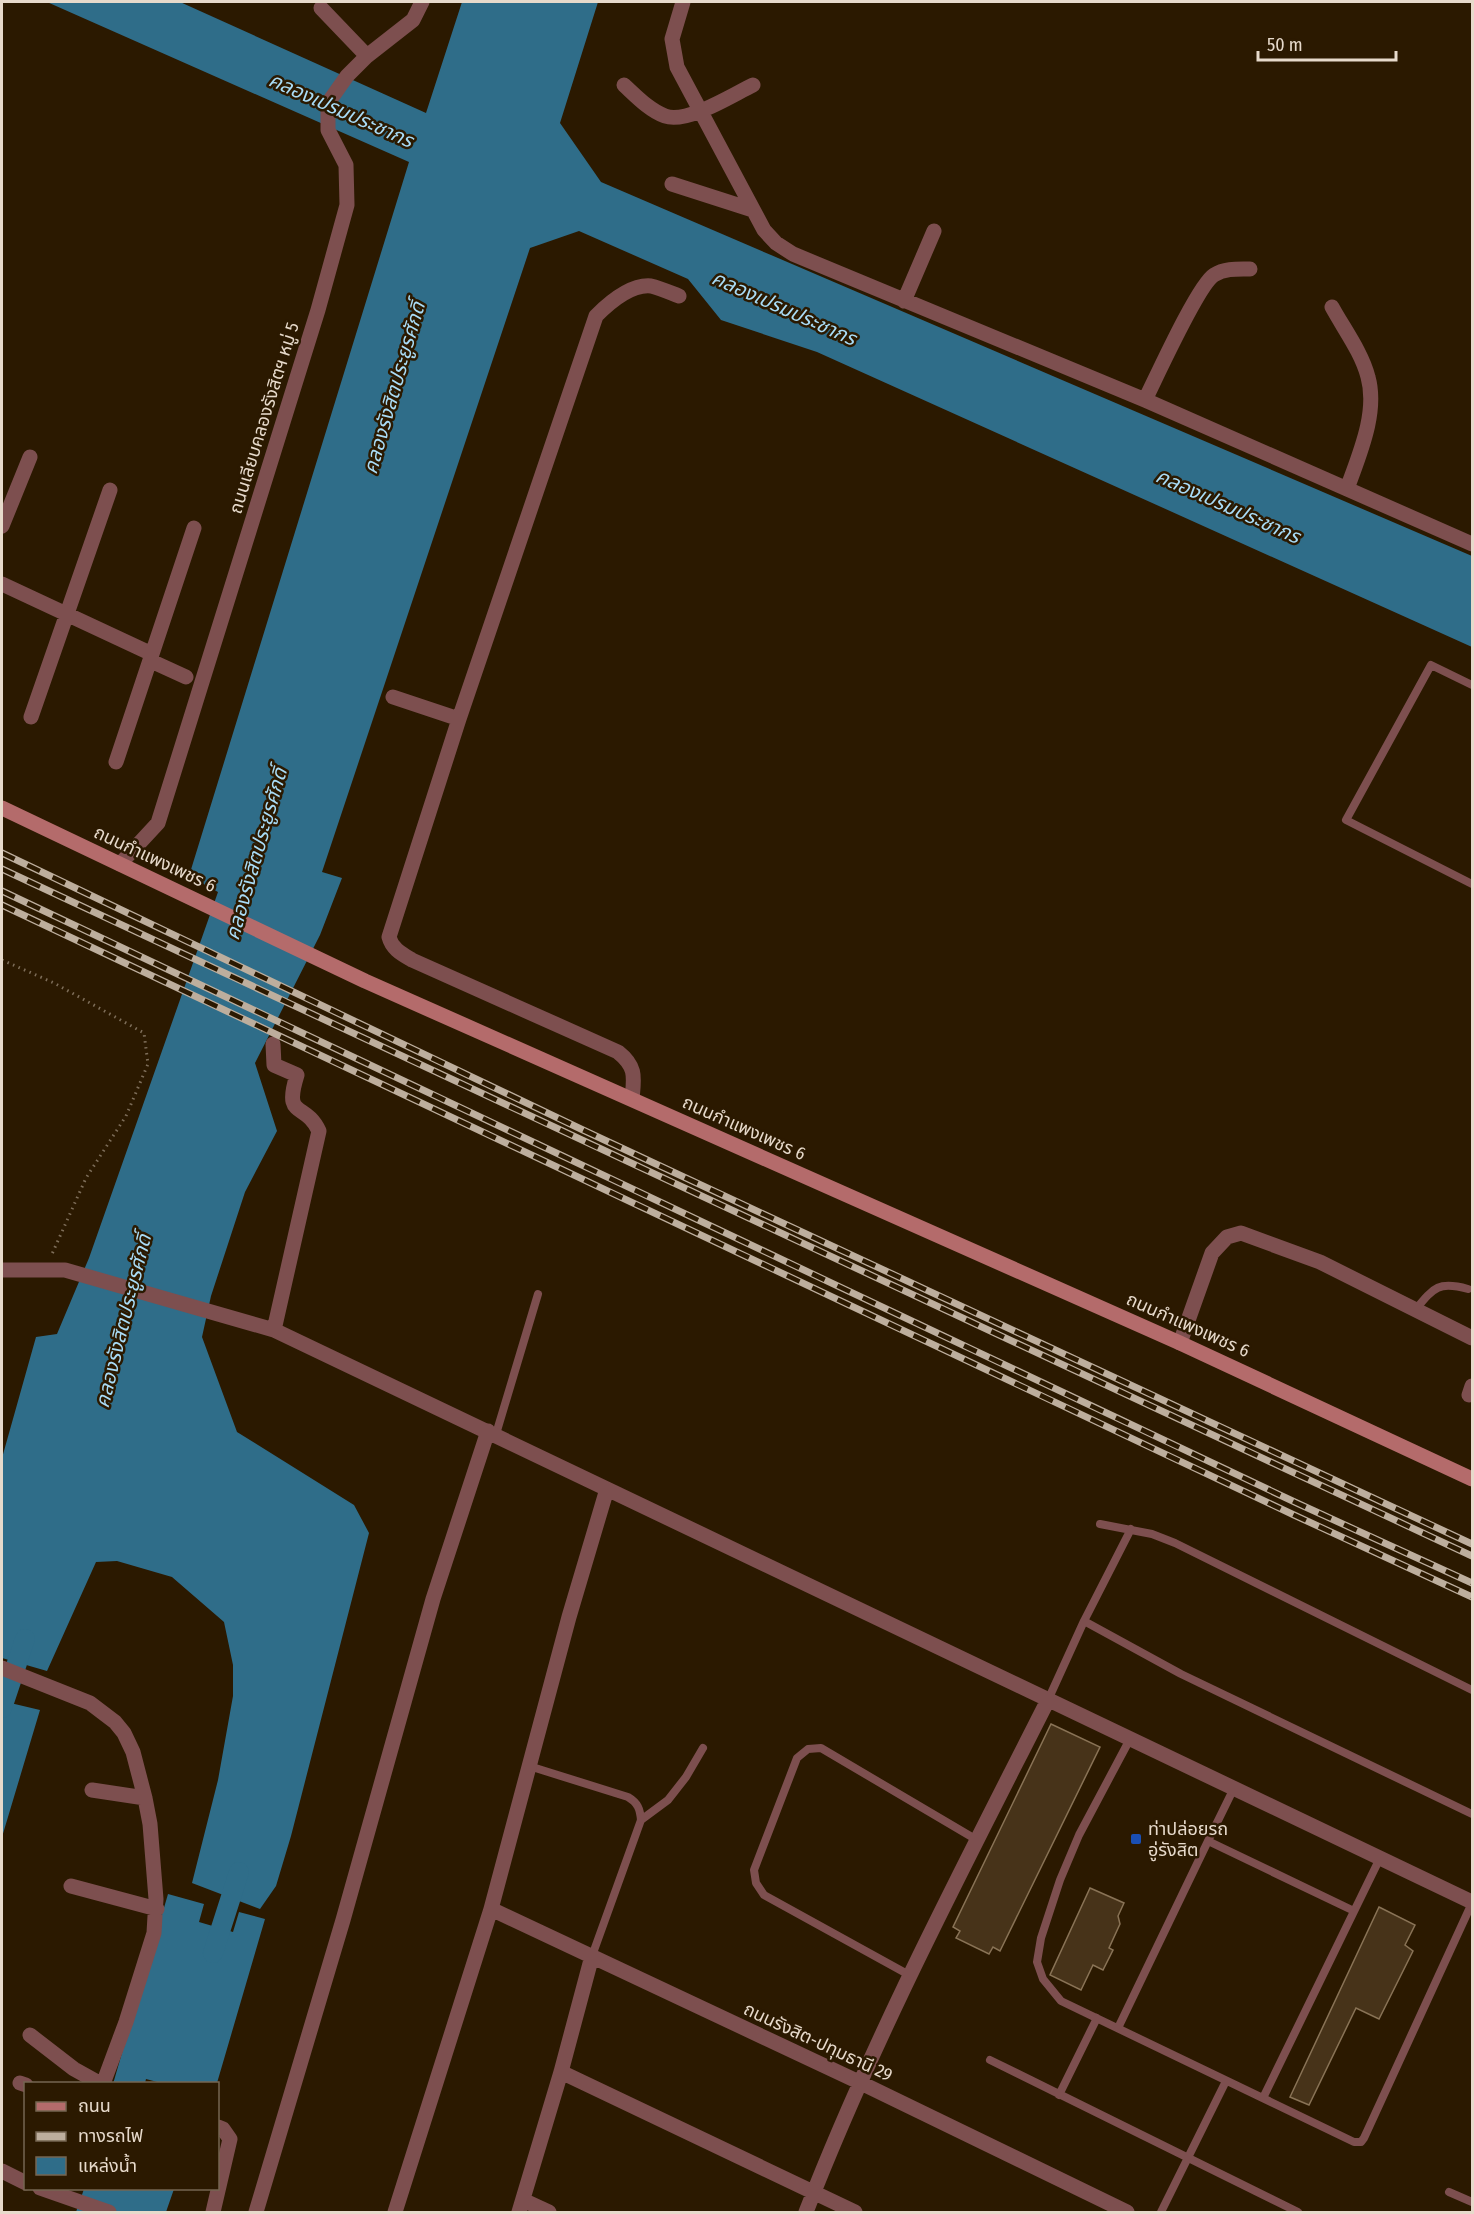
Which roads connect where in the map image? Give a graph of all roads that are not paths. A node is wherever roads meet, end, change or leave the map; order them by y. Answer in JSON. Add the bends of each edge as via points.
{"nodes":[{"id":1,"x":422,"y":2,"type":"edge"},
{"id":2,"x":683,"y":2,"type":"edge"},
{"id":3,"x":321,"y":8,"type":"dead end"},
{"id":4,"x":367,"y":56,"type":"junction"},
{"id":5,"x":624,"y":85,"type":"dead end"},
{"id":6,"x":753,"y":85,"type":"dead end"},
{"id":7,"x":701,"y":111,"type":"junction"},
{"id":8,"x":672,"y":184,"type":"dead end"},
{"id":9,"x":753,"y":210,"type":"junction"},
{"id":10,"x":934,"y":231,"type":"dead end"},
{"id":11,"x":1250,"y":269,"type":"dead end"},
{"id":12,"x":679,"y":296,"type":"dead end"},
{"id":13,"x":904,"y":301,"type":"junction"},
{"id":14,"x":1332,"y":307,"type":"dead end"},
{"id":15,"x":1145,"y":400,"type":"junction"},
{"id":16,"x":30,"y":457,"type":"dead end"},
{"id":17,"x":1347,"y":489,"type":"junction"},
{"id":18,"x":110,"y":490,"type":"dead end"},
{"id":19,"x":2,"y":526,"type":"edge"},
{"id":20,"x":194,"y":528,"type":"dead end"},
{"id":21,"x":1473,"y":544,"type":"edge"},
{"id":22,"x":2,"y":584,"type":"edge"},
{"id":23,"x":66,"y":614,"type":"junction"},
{"id":24,"x":151,"y":657,"type":"junction"},
{"id":25,"x":186,"y":677,"type":"dead end"},
{"id":26,"x":1473,"y":685,"type":"edge"},
{"id":27,"x":393,"y":697,"type":"dead end"},
{"id":28,"x":31,"y":717,"type":"dead end"},
{"id":29,"x":459,"y":719,"type":"junction"},
{"id":30,"x":116,"y":762,"type":"dead end"},
{"id":31,"x":2,"y":808,"type":"edge"},
{"id":32,"x":120,"y":864,"type":"junction"},
{"id":33,"x":1473,"y":884,"type":"edge"},
{"id":34,"x":273,"y":1044,"type":"dead end"},
{"id":35,"x":632,"y":1099,"type":"junction"},
{"id":36,"x":3,"y":1270,"type":"edge"},
{"id":37,"x":1468,"y":1289,"type":"dead end"},
{"id":38,"x":538,"y":1294,"type":"dead end"},
{"id":39,"x":1416,"y":1309,"type":"junction"},
{"id":40,"x":274,"y":1330,"type":"junction"},
{"id":41,"x":1473,"y":1338,"type":"edge"},
{"id":42,"x":1180,"y":1343,"type":"junction"},
{"id":43,"x":492,"y":1433,"type":"junction"},
{"id":44,"x":1473,"y":1479,"type":"edge"},
{"id":45,"x":607,"y":1489,"type":"junction"},
{"id":46,"x":1100,"y":1524,"type":"dead end"},
{"id":47,"x":1131,"y":1529,"type":"junction"},
{"id":48,"x":1084,"y":1621,"type":"junction"},
{"id":49,"x":2,"y":1668,"type":"edge"},
{"id":50,"x":1473,"y":1690,"type":"edge"},
{"id":51,"x":1048,"y":1700,"type":"junction"},
{"id":52,"x":1130,"y":1739,"type":"junction"},
{"id":53,"x":703,"y":1748,"type":"dead end"},
{"id":54,"x":529,"y":1766,"type":"junction"},
{"id":55,"x":1234,"y":1788,"type":"junction"},
{"id":56,"x":92,"y":1790,"type":"dead end"},
{"id":57,"x":145,"y":1798,"type":"junction"},
{"id":58,"x":1473,"y":1814,"type":"edge"},
{"id":59,"x":640,"y":1820,"type":"junction"},
{"id":60,"x":977,"y":1840,"type":"junction"},
{"id":61,"x":1208,"y":1841,"type":"junction"},
{"id":62,"x":1380,"y":1858,"type":"junction"},
{"id":63,"x":71,"y":1886,"type":"dead end"},
{"id":64,"x":1473,"y":1902,"type":"edge"},
{"id":65,"x":491,"y":1909,"type":"junction"},
{"id":66,"x":157,"y":1910,"type":"junction"},
{"id":67,"x":1354,"y":1911,"type":"junction"},
{"id":68,"x":592,"y":1956,"type":"junction"},
{"id":69,"x":911,"y":1976,"type":"junction"},
{"id":70,"x":1097,"y":2018,"type":"junction"},
{"id":71,"x":1118,"y":2028,"type":"junction"},
{"id":72,"x":30,"y":2035,"type":"dead end"},
{"id":73,"x":990,"y":2060,"type":"dead end"},
{"id":74,"x":561,"y":2072,"type":"junction"},
{"id":75,"x":1227,"y":2081,"type":"junction"},
{"id":76,"x":98,"y":2082,"type":"edge"},
{"id":77,"x":103,"y":2082,"type":"edge"},
{"id":78,"x":861,"y":2083,"type":"junction"},
{"id":79,"x":1059,"y":2095,"type":"junction"},
{"id":80,"x":1263,"y":2098,"type":"junction"},
{"id":81,"x":219,"y":2127,"type":"edge"},
{"id":82,"x":1187,"y":2158,"type":"junction"},
{"id":83,"x":2,"y":2171,"type":"edge"},
{"id":84,"x":24,"y":2182,"type":"edge"},
{"id":85,"x":219,"y":2186,"type":"edge"},
{"id":86,"x":48,"y":2190,"type":"edge"},
{"id":87,"x":218,"y":2190,"type":"edge"},
{"id":88,"x":814,"y":2193,"type":"junction"},
{"id":89,"x":1449,"y":2193,"type":"dead end"},
{"id":90,"x":64,"y":2194,"type":"edge"},
{"id":91,"x":1473,"y":2202,"type":"edge"},
{"id":92,"x":521,"y":2206,"type":"edge"},
{"id":93,"x":110,"y":2212,"type":"edge"},
{"id":94,"x":213,"y":2212,"type":"edge"},
{"id":95,"x":256,"y":2212,"type":"edge"},
{"id":96,"x":395,"y":2212,"type":"edge"},
{"id":97,"x":549,"y":2212,"type":"edge"},
{"id":98,"x":806,"y":2212,"type":"edge"},
{"id":99,"x":855,"y":2212,"type":"edge"},
{"id":100,"x":1127,"y":2212,"type":"edge"},
{"id":101,"x":1161,"y":2212,"type":"edge"},
{"id":102,"x":1298,"y":2212,"type":"edge"}],
"edges":[{"from":1,"to":4,"type":"street","name":"ถนนเลียบคลองรังสิตฯ หมู่ 5","via":[[413,20]]},
{"from":2,"to":7,"type":"street","via":[[672,39],[677,67]]},
{"from":3,"to":4,"type":"street"},
{"from":4,"to":32,"type":"street","name":"ถนนเลียบคลองรังสิตฯ หมู่ 5","via":[[328,103],[328,130],[346,165],[347,205],[321,299],[158,823]]},
{"from":5,"to":7,"type":"street","via":[[664,116],[677,118]]},
{"from":6,"to":7,"type":"street"},
{"from":7,"to":9,"type":"street"},
{"from":8,"to":9,"type":"street"},
{"from":9,"to":13,"type":"street","via":[[764,230],[793,254]]},
{"from":10,"to":13,"type":"street"},
{"from":11,"to":15,"type":"street","via":[[1212,275]]},
{"from":12,"to":29,"type":"street","via":[[650,286],[634,288],[596,316]]},
{"from":13,"to":15,"type":"street"},
{"from":14,"to":17,"type":"street","via":[[1368,377],[1370,399],[1368,422]]},
{"from":15,"to":17,"type":"street"},
{"from":16,"to":19,"type":"street"},
{"from":17,"to":21,"type":"street"},
{"from":18,"to":23,"type":"street"},
{"from":20,"to":24,"type":"street"},
{"from":22,"to":23,"type":"street"},
{"from":23,"to":24,"type":"street"},
{"from":23,"to":28,"type":"street"},
{"from":24,"to":25,"type":"street"},
{"from":24,"to":30,"type":"street"},
{"from":26,"to":33,"type":"lane","via":[[1431,665],[1346,820]]},
{"from":27,"to":29,"type":"street"},
{"from":29,"to":35,"type":"street","via":[[389,937],[391,943],[412,960],[618,1052],[632,1067]]},
{"from":31,"to":32,"type":"main road","name":"ถนนกำแพงเพชร 6"},
{"from":32,"to":35,"type":"main road","name":"ถนนกำแพงเพชร 6","via":[[365,981]]},
{"from":34,"to":40,"type":"street","via":[[274,1065],[297,1075],[291,1099],[295,1108],[314,1120],[319,1131]]},
{"from":35,"to":42,"type":"main road","name":"ถนนกำแพงเพชร 6"},
{"from":36,"to":40,"type":"street","via":[[65,1270]]},
{"from":37,"to":39,"type":"lane","via":[[1439,1286]]},
{"from":38,"to":43,"type":"lane"},
{"from":39,"to":41,"type":"street"},
{"from":39,"to":42,"type":"street","via":[[1320,1262],[1241,1233],[1233,1234],[1212,1253]]},
{"from":40,"to":43,"type":"street"},
{"from":42,"to":44,"type":"main road","name":"ถนนกำแพงเพชร 6"},
{"from":43,"to":45,"type":"street"},
{"from":43,"to":95,"type":"street","via":[[433,1599]]},
{"from":45,"to":51,"type":"street"},
{"from":45,"to":54,"type":"street"},
{"from":46,"to":47,"type":"lane"},
{"from":47,"to":48,"type":"lane"},
{"from":47,"to":50,"type":"lane","via":[[1175,1543]]},
{"from":48,"to":51,"type":"lane"},
{"from":48,"to":58,"type":"lane","via":[[1181,1674]]},
{"from":49,"to":57,"type":"street","via":[[90,1703],[116,1722],[133,1752]]},
{"from":51,"to":52,"type":"street"},
{"from":51,"to":60,"type":"street"},
{"from":52,"to":55,"type":"street"},
{"from":52,"to":70,"type":"lane","via":[[1079,1835],[1041,1938],[1037,1962],[1043,1979],[1061,2001]]},
{"from":53,"to":59,"type":"lane","via":[[668,1800]]},
{"from":54,"to":59,"type":"lane","via":[[628,1797],[636,1802]]},
{"from":54,"to":65,"type":"street"},
{"from":55,"to":61,"type":"lane"},
{"from":55,"to":62,"type":"street"},
{"from":56,"to":57,"type":"street"},
{"from":57,"to":66,"type":"street"},
{"from":59,"to":68,"type":"lane"},
{"from":60,"to":69,"type":"street"},
{"from":60,"to":69,"type":"lane","via":[[821,1748],[808,1749],[797,1758],[754,1870],[756,1883],[764,1895]]},
{"from":61,"to":67,"type":"lane"},
{"from":61,"to":71,"type":"lane"},
{"from":62,"to":64,"type":"street"},
{"from":62,"to":67,"type":"lane"},
{"from":63,"to":66,"type":"street"},
{"from":64,"to":80,"type":"lane","via":[[1361,2142]]},
{"from":65,"to":68,"type":"street","name":"ถนนรังสิต-ปทุมธานี 29"},
{"from":65,"to":96,"type":"street"},
{"from":66,"to":77,"type":"street","via":[[154,1933],[126,2022]]},
{"from":67,"to":80,"type":"lane"},
{"from":68,"to":74,"type":"street"},
{"from":68,"to":78,"type":"street","name":"ถนนรังสิต-ปทุมธานี 29"},
{"from":69,"to":78,"type":"street"},
{"from":70,"to":71,"type":"lane"},
{"from":70,"to":79,"type":"lane"},
{"from":71,"to":75,"type":"lane"},
{"from":72,"to":76,"type":"street","via":[[74,2069]]},
{"from":73,"to":79,"type":"lane"},
{"from":74,"to":88,"type":"street"},
{"from":74,"to":92,"type":"street"},
{"from":75,"to":80,"type":"lane"},
{"from":75,"to":82,"type":"lane"},
{"from":78,"to":88,"type":"street"},
{"from":78,"to":100,"type":"street","name":"ถนนรังสิต-ปทุมธานี 29"},
{"from":79,"to":82,"type":"lane"},
{"from":81,"to":85,"type":"street","via":[[230,2139]]},
{"from":82,"to":101,"type":"lane"},
{"from":82,"to":102,"type":"lane"},
{"from":83,"to":84,"type":"street"},
{"from":86,"to":90,"type":"street"},
{"from":87,"to":94,"type":"street"},
{"from":88,"to":98,"type":"street"},
{"from":88,"to":99,"type":"street"},
{"from":89,"to":91,"type":"lane"},
{"from":90,"to":93,"type":"street"},
{"from":92,"to":97,"type":"street"}]}
